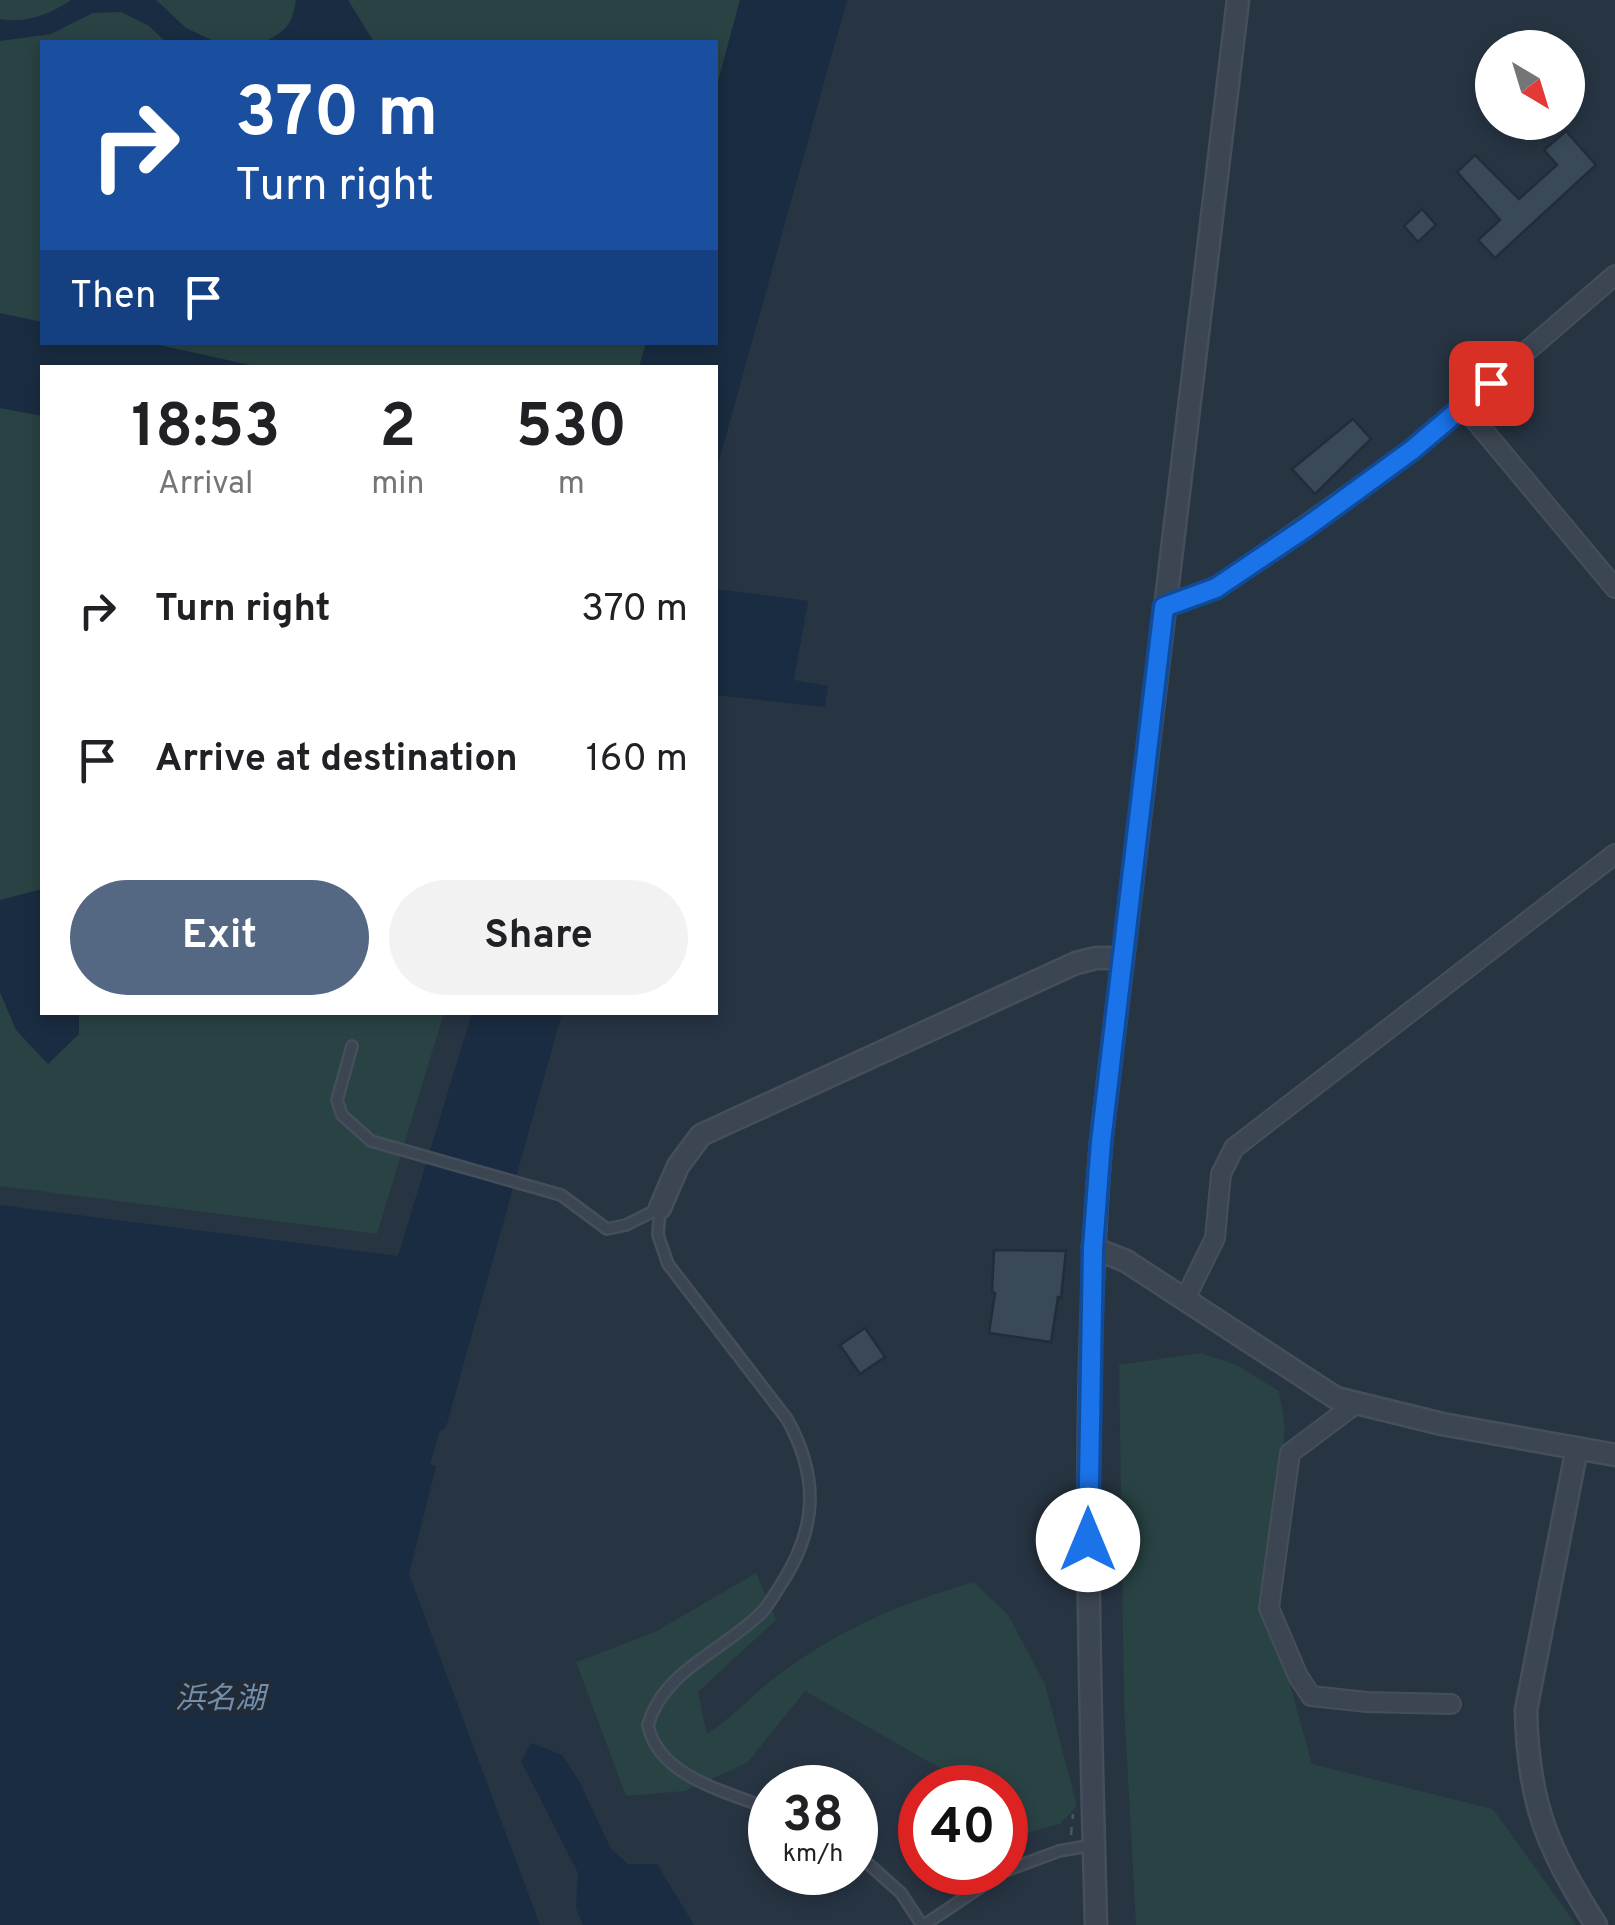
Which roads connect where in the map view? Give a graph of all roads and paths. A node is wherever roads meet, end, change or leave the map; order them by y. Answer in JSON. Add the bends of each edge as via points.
{"nodes":[{"id":1,"x":1238,"y":0,"type":"edge"},
{"id":2,"x":1615,"y":275,"type":"edge"},
{"id":3,"x":1464,"y":407,"type":"junction"},
{"id":4,"x":1615,"y":588,"type":"edge"},
{"id":5,"x":1164,"y":607,"type":"junction"},
{"id":6,"x":1615,"y":854,"type":"edge"},
{"id":7,"x":1122,"y":958,"type":"junction"},
{"id":8,"x":352,"y":1046,"type":"dead end"},
{"id":9,"x":660,"y":1208,"type":"junction"},
{"id":10,"x":1093,"y":1248,"type":"junction"},
{"id":11,"x":1185,"y":1300,"type":"junction"},
{"id":12,"x":1354,"y":1404,"type":"junction"},
{"id":13,"x":1577,"y":1448,"type":"junction"},
{"id":14,"x":1615,"y":1455,"type":"edge"},
{"id":15,"x":1451,"y":1704,"type":"dead end"},
{"id":16,"x":748,"y":1799,"type":"edge"},
{"id":17,"x":1094,"y":1845,"type":"junction"},
{"id":18,"x":1028,"y":1863,"type":"edge"},
{"id":19,"x":878,"y":1873,"type":"edge"},
{"id":20,"x":969,"y":1895,"type":"edge"},
{"id":21,"x":923,"y":1925,"type":"edge"},
{"id":22,"x":1096,"y":1925,"type":"edge"},
{"id":23,"x":1596,"y":1925,"type":"edge"}],
"edges":[{"from":1,"to":5,"type":"street"},
{"from":2,"to":3,"type":"street"},
{"from":3,"to":4,"type":"street"},
{"from":3,"to":5,"type":"street","via":[[1216,588]]},
{"from":5,"to":7,"type":"street"},
{"from":6,"to":11,"type":"street","via":[[1234,1148],[1221,1174],[1215,1238]]},
{"from":7,"to":9,"type":"street","via":[[1076,963],[701,1135]]},
{"from":7,"to":10,"type":"street"},
{"from":8,"to":9,"type":"lane","via":[[337,1100],[342,1115],[371,1141],[561,1194],[607,1229]]},
{"from":9,"to":16,"type":"lane","via":[[658,1236],[668,1264],[787,1418],[808,1465],[810,1512],[800,1550],[762,1612],[676,1678],[660,1694],[648,1725],[676,1767]]},
{"from":10,"to":11,"type":"street"},
{"from":10,"to":17,"type":"street","via":[[1088,1655]]},
{"from":11,"to":12,"type":"street"},
{"from":12,"to":13,"type":"street"},
{"from":12,"to":15,"type":"street","via":[[1290,1452],[1269,1608],[1312,1696]]},
{"from":13,"to":14,"type":"street"},
{"from":13,"to":23,"type":"street","via":[[1526,1710],[1527,1748],[1531,1786],[1554,1856]]},
{"from":17,"to":18,"type":"lane"},
{"from":17,"to":22,"type":"street"},
{"from":19,"to":21,"type":"lane"},
{"from":20,"to":21,"type":"lane"}]}
